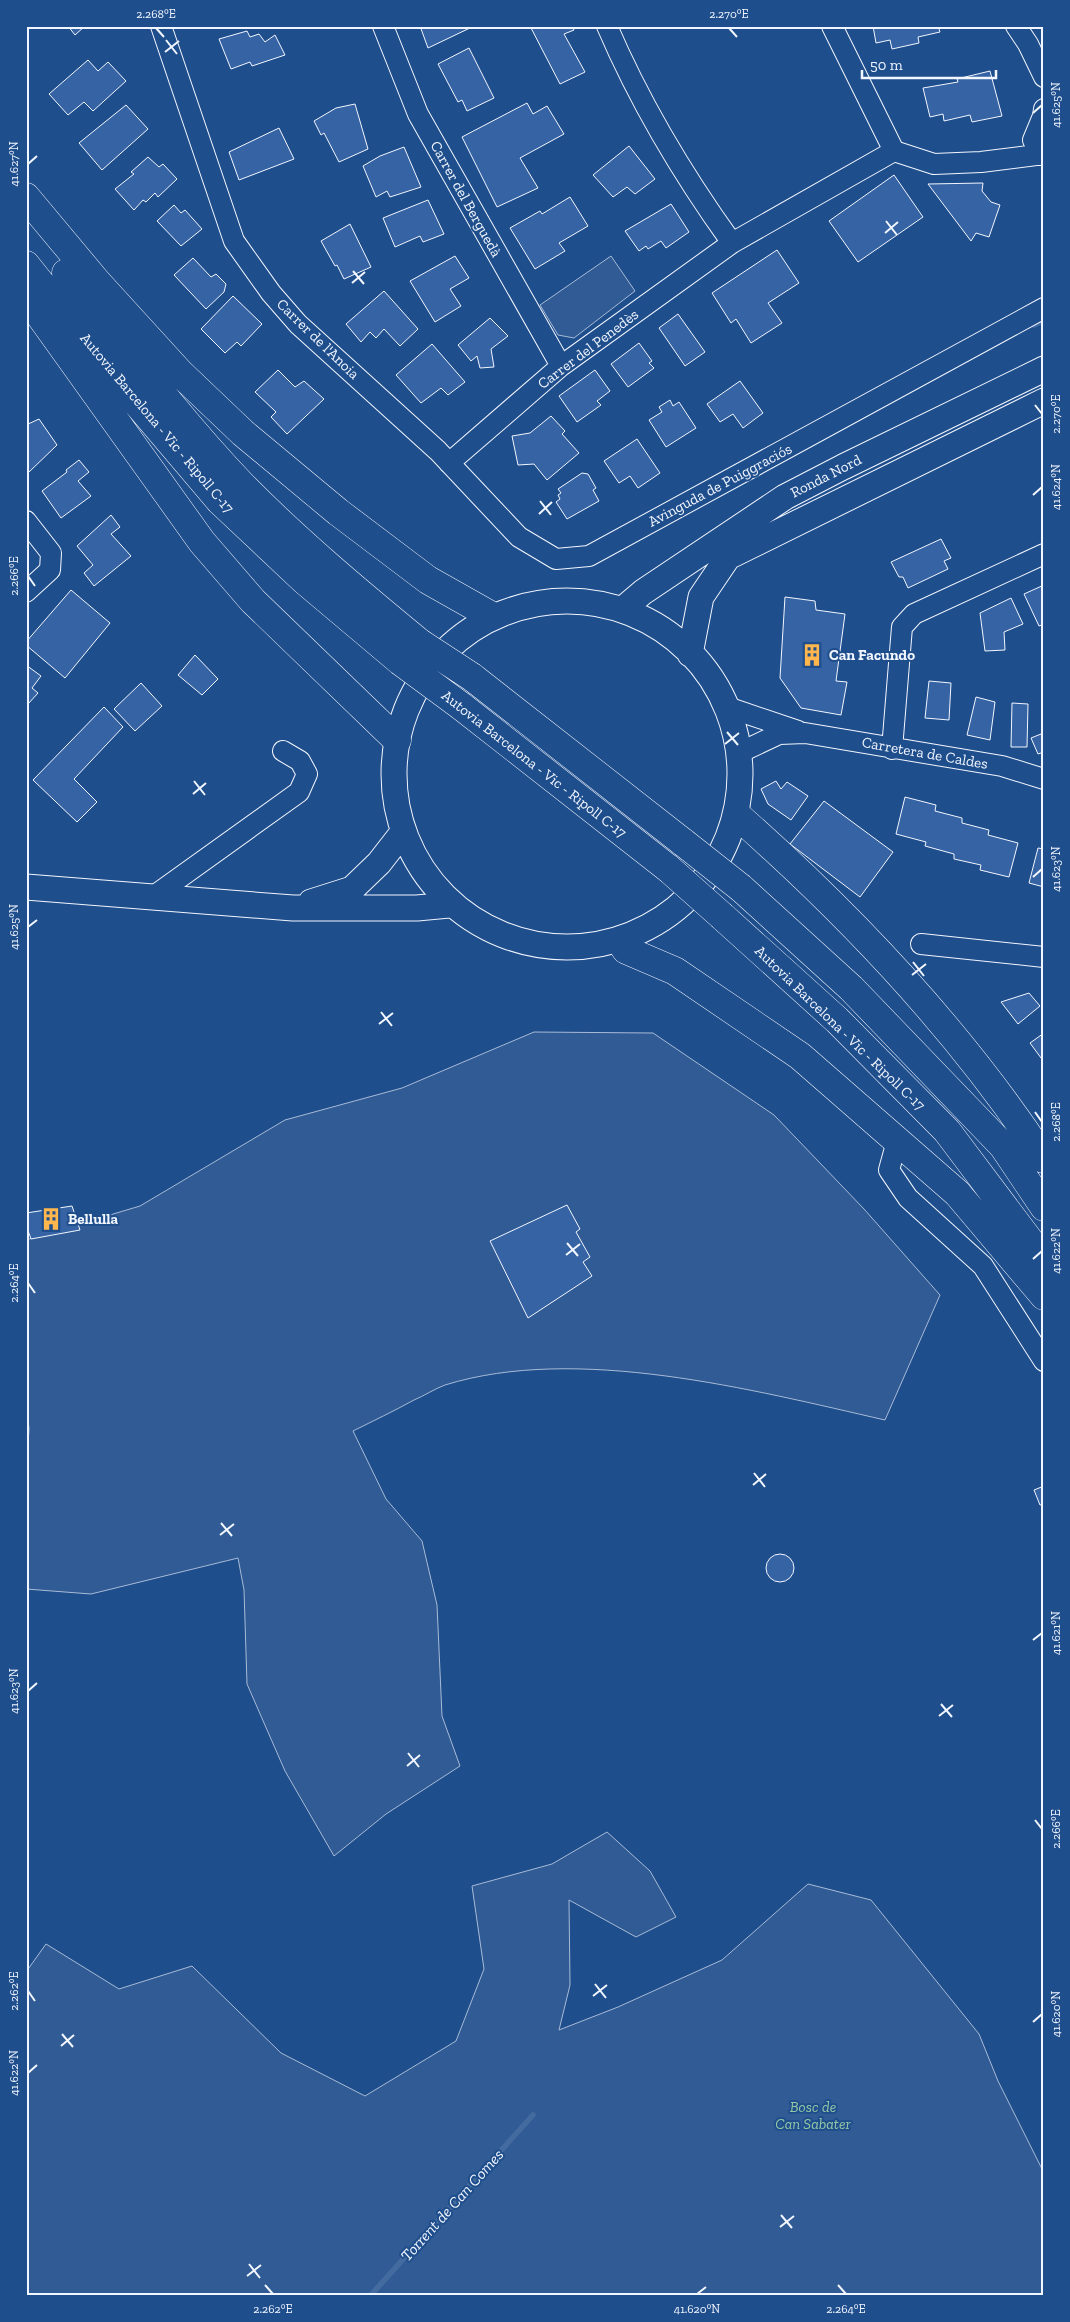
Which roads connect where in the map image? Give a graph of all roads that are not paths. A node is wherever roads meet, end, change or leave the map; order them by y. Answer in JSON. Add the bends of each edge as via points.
{"nodes":[{"id":1,"x":161,"y":26,"type":"edge"},
{"id":2,"x":383,"y":26,"type":"edge"},
{"id":3,"x":607,"y":26,"type":"edge"},
{"id":4,"x":832,"y":26,"type":"edge"},
{"id":5,"x":1016,"y":26,"type":"edge"},
{"id":6,"x":1044,"y":78,"type":"edge"},
{"id":7,"x":1044,"y":109,"type":"edge"},
{"id":8,"x":894,"y":151,"type":"junction"},
{"id":9,"x":1042,"y":154,"type":"edge"},
{"id":10,"x":26,"y":197,"type":"edge"},
{"id":11,"x":26,"y":223,"type":"edge"},
{"id":12,"x":732,"y":243,"type":"junction"},
{"id":13,"x":26,"y":265,"type":"edge"},
{"id":14,"x":26,"y":296,"type":"edge"},
{"id":15,"x":1044,"y":308,"type":"edge"},
{"id":16,"x":561,"y":366,"type":"junction"},
{"id":17,"x":1044,"y":369,"type":"edge"},
{"id":18,"x":1044,"y":401,"type":"edge"},
{"id":19,"x":449,"y":462,"type":"junction"},
{"id":20,"x":26,"y":522,"type":"edge"},
{"id":21,"x":1044,"y":554,"type":"edge"},
{"id":22,"x":556,"y":559,"type":"joint"},
{"id":23,"x":26,"y":592,"type":"edge"},
{"id":24,"x":623,"y":609,"type":"junction"},
{"id":25,"x":490,"y":615,"type":"junction"},
{"id":26,"x":690,"y":654,"type":"junction"},
{"id":27,"x":727,"y":707,"type":"junction"},
{"id":28,"x":805,"y":733,"type":"junction"},
{"id":29,"x":397,"y":740,"type":"junction"},
{"id":30,"x":892,"y":749,"type":"junction"},
{"id":31,"x":283,"y":751,"type":"dead end"},
{"id":32,"x":741,"y":752,"type":"junction"},
{"id":33,"x":1044,"y":779,"type":"edge"},
{"id":34,"x":739,"y":817,"type":"junction"},
{"id":35,"x":400,"y":836,"type":"junction"},
{"id":36,"x":26,"y":887,"type":"edge"},
{"id":37,"x":154,"y":896,"type":"junction"},
{"id":38,"x":449,"y":906,"type":"junction"},
{"id":39,"x":293,"y":908,"type":"junction"},
{"id":40,"x":620,"y":941,"type":"junction"},
{"id":41,"x":921,"y":944,"type":"dead end"},
{"id":42,"x":1044,"y":958,"type":"edge"},
{"id":43,"x":897,"y":1141,"type":"junction"},
{"id":44,"x":1044,"y":1159,"type":"edge"},
{"id":45,"x":1044,"y":1207,"type":"edge"},
{"id":46,"x":1044,"y":1260,"type":"edge"},
{"id":47,"x":1044,"y":1296,"type":"edge"},
{"id":48,"x":1044,"y":1361,"type":"edge"}],
"edges":[{"from":1,"to":19,"type":"street","name":"Carrer de l'Anoia","via":[[234,241],[298,324]]},
{"from":2,"to":16,"type":"street","name":"Carrer del Berguedà","via":[[418,114]]},
{"from":3,"to":12,"type":"street","via":[[623,63],[694,190]]},
{"from":4,"to":8,"type":"street"},
{"from":5,"to":6,"type":"street"},
{"from":7,"to":9,"type":"street","via":[[1032,140]]},
{"from":8,"to":9,"type":"street","via":[[934,164]]},
{"from":8,"to":12,"type":"street","name":"Carrer del Penedès"},
{"from":10,"to":25,"type":"highway","via":[[97,282],[180,373],[243,432],[338,512],[428,580]]},
{"from":11,"to":45,"type":"highway","name":"Autovia Barcelona - Vic - Ripoll C-17","bridge":true,"via":[[188,425],[241,483],[324,563],[420,643],[472,676],[741,888],[851,988],[1004,1146]]},
{"from":12,"to":16,"type":"street","name":"Carrer del Penedès"},
{"from":13,"to":46,"type":"highway","name":"Autovia Barcelona - Vic - Ripoll C-17","bridge":true,"via":[[125,390],[220,501],[305,581],[400,661],[669,869],[837,1020],[947,1131]]},
{"from":14,"to":29,"type":"highway","via":[[202,542],[253,601]]},
{"from":15,"to":22,"type":"street","name":"Avinguda de Puiggraciós","via":[[589,556]]},
{"from":16,"to":19,"type":"street","name":"Carrer del Penedès"},
{"from":17,"to":24,"type":"main road","name":"Ronda Nord","via":[[784,497],[643,592]]},
{"from":18,"to":26,"type":"main road","name":"Ronda Nord","via":[[728,556],[701,597]]},
{"from":19,"to":22,"type":"street","name":"Carrer de l'Anoia","via":[[519,538]]},
{"from":20,"to":23,"type":"street","via":[[51,553],[50,570]]},
{"from":21,"to":30,"type":"street","via":[[914,614],[902,627]]},
{"from":24,"to":25,"type":"main road","via":[[560,604]]},
{"from":24,"to":26,"type":"main road","via":[[664,631]]},
{"from":25,"to":29,"type":"main road","via":[[469,630],[431,667],[408,708]]},
{"from":26,"to":27,"type":"main road"},
{"from":27,"to":28,"type":"street"},
{"from":27,"to":32,"type":"main road"},
{"from":28,"to":30,"type":"street","name":"Carretera de Caldes"},
{"from":28,"to":32,"type":"street","via":[[779,734]]},
{"from":29,"to":35,"type":"main road","via":[[392,771]]},
{"from":30,"to":33,"type":"street","name":"Carretera de Caldes","via":[[1002,766]]},
{"from":31,"to":37,"type":"street","via":[[300,760],[307,774],[299,792]]},
{"from":32,"to":34,"type":"main road"},
{"from":34,"to":40,"type":"main road","via":[[722,863],[708,884],[655,924]]},
{"from":34,"to":44,"type":"highway","via":[[925,1001]]},
{"from":35,"to":38,"type":"main road"},
{"from":35,"to":39,"type":"main road","via":[[352,889]]},
{"from":36,"to":37,"type":"main road"},
{"from":37,"to":39,"type":"main road"},
{"from":38,"to":39,"type":"main road","via":[[358,910]]},
{"from":38,"to":40,"type":"main road","via":[[506,931],[550,941],[586,944]]},
{"from":40,"to":43,"type":"highway","via":[[626,950],[675,972],[800,1056]]},
{"from":41,"to":42,"type":"street"},
{"from":43,"to":47,"type":"highway","via":[[957,1193]]},
{"from":43,"to":48,"type":"street","via":[[889,1170],[908,1198],[983,1266]]}]}
